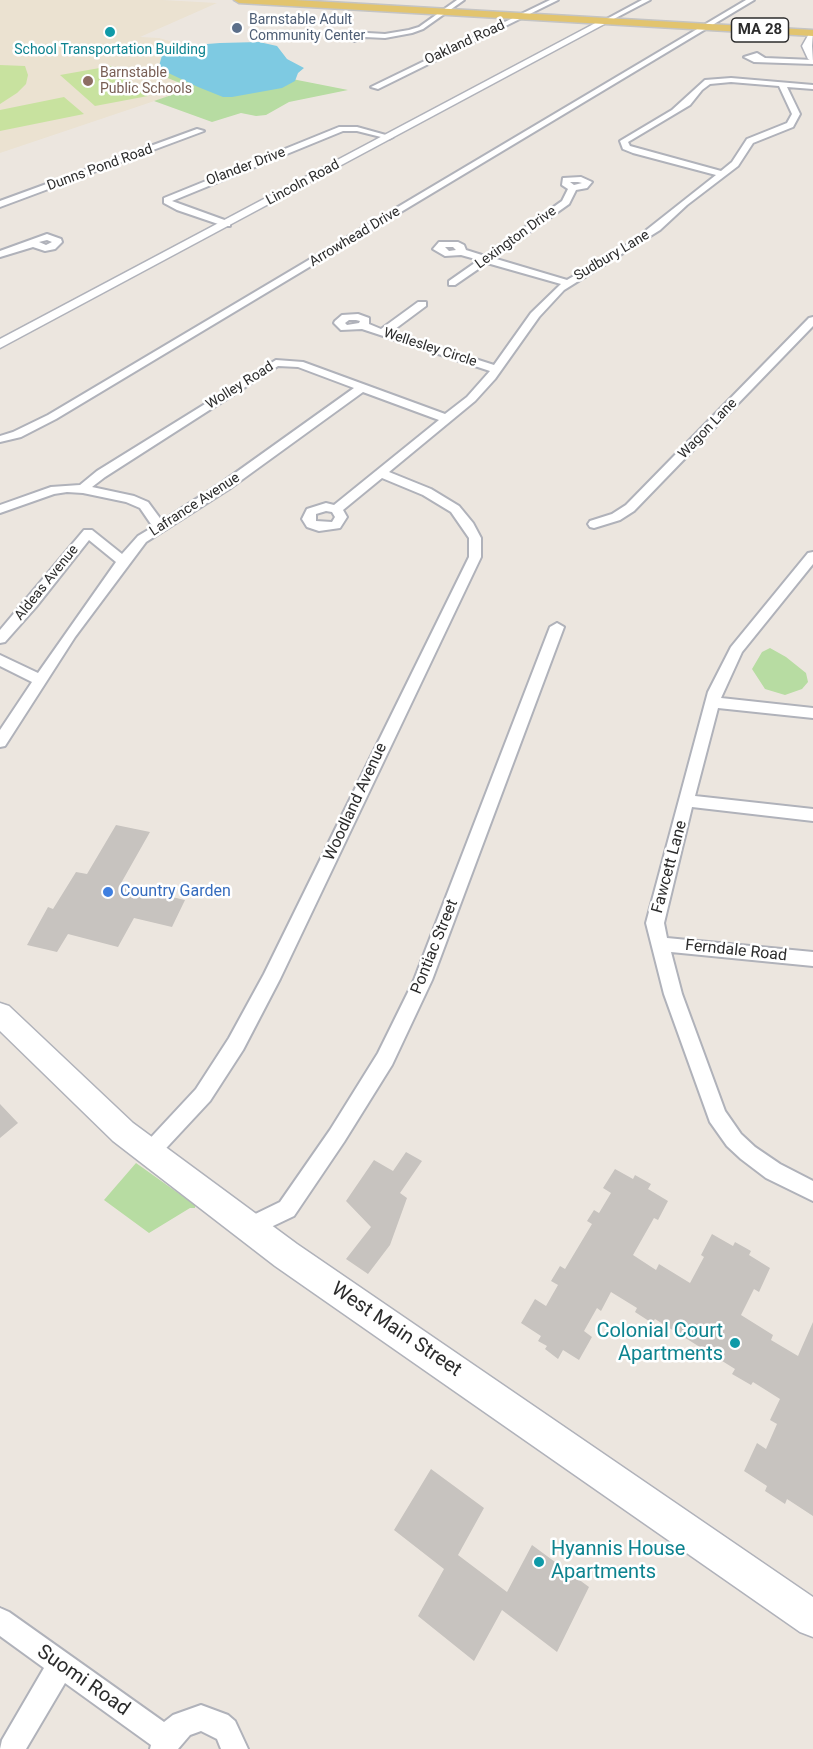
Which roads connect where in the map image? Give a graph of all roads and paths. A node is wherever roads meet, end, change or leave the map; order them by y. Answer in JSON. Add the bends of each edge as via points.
{"nodes":[{"id":1,"x":239,"y":0,"type":"edge"},
{"id":2,"x":461,"y":0,"type":"edge"},
{"id":3,"x":555,"y":0,"type":"edge"},
{"id":4,"x":647,"y":0,"type":"edge"},
{"id":5,"x":751,"y":0,"type":"edge"},
{"id":6,"x":442,"y":12,"type":"junction"},
{"id":7,"x":523,"y":16,"type":"junction"},
{"id":8,"x":606,"y":21,"type":"junction"},
{"id":9,"x":706,"y":27,"type":"junction"},
{"id":10,"x":813,"y":33,"type":"edge"},
{"id":11,"x":363,"y":34,"type":"dead end"},
{"id":12,"x":762,"y":58,"type":"dead end"},
{"id":13,"x":813,"y":61,"type":"edge"},
{"id":14,"x":782,"y":85,"type":"junction"},
{"id":15,"x":375,"y":87,"type":"dead end"},
{"id":16,"x":813,"y":87,"type":"edge"},
{"id":17,"x":200,"y":131,"type":"dead end"},
{"id":18,"x":389,"y":137,"type":"junction"},
{"id":19,"x":722,"y":174,"type":"junction"},
{"id":20,"x":573,"y":188,"type":"dead end"},
{"id":21,"x":0,"y":204,"type":"edge"},
{"id":22,"x":226,"y":224,"type":"junction"},
{"id":23,"x":32,"y":244,"type":"dead end"},
{"id":24,"x":461,"y":252,"type":"dead end"},
{"id":25,"x":0,"y":254,"type":"edge"},
{"id":26,"x":486,"y":259,"type":"junction"},
{"id":27,"x":452,"y":283,"type":"dead end"},
{"id":28,"x":568,"y":283,"type":"junction"},
{"id":29,"x":422,"y":304,"type":"dead end"},
{"id":30,"x":813,"y":320,"type":"edge"},
{"id":31,"x":363,"y":326,"type":"dead end"},
{"id":32,"x":382,"y":333,"type":"junction"},
{"id":33,"x":0,"y":344,"type":"edge"},
{"id":34,"x":496,"y":369,"type":"junction"},
{"id":35,"x":361,"y":388,"type":"junction"},
{"id":36,"x":447,"y":419,"type":"junction"},
{"id":37,"x":0,"y":439,"type":"edge"},
{"id":38,"x":381,"y":473,"type":"junction"},
{"id":39,"x":82,"y":489,"type":"junction"},
{"id":40,"x":0,"y":509,"type":"edge"},
{"id":41,"x":336,"y":509,"type":"dead end"},
{"id":42,"x":594,"y":524,"type":"dead end"},
{"id":43,"x":159,"y":527,"type":"junction"},
{"id":44,"x":813,"y":556,"type":"edge"},
{"id":45,"x":123,"y":561,"type":"junction"},
{"id":46,"x":557,"y":627,"type":"dead end"},
{"id":47,"x":0,"y":639,"type":"edge"},
{"id":48,"x":0,"y":660,"type":"edge"},
{"id":49,"x":40,"y":680,"type":"junction"},
{"id":50,"x":712,"y":702,"type":"junction"},
{"id":51,"x":813,"y":713,"type":"edge"},
{"id":52,"x":0,"y":742,"type":"edge"},
{"id":53,"x":687,"y":801,"type":"junction"},
{"id":54,"x":813,"y":815,"type":"edge"},
{"id":55,"x":659,"y":944,"type":"junction"},
{"id":56,"x":813,"y":959,"type":"edge"},
{"id":57,"x":0,"y":1014,"type":"edge"},
{"id":58,"x":149,"y":1153,"type":"junction"},
{"id":59,"x":813,"y":1191,"type":"edge"},
{"id":60,"x":250,"y":1227,"type":"junction"},
{"id":61,"x":813,"y":1619,"type":"edge"},
{"id":62,"x":0,"y":1621,"type":"edge"},
{"id":63,"x":61,"y":1664,"type":"junction"},
{"id":64,"x":165,"y":1745,"type":"edge"},
{"id":65,"x":11,"y":1749,"type":"edge"},
{"id":66,"x":234,"y":1749,"type":"edge"}],
"edges":[{"from":1,"to":6,"type":"main road","number":"MA 28"},
{"from":2,"to":6,"type":"street"},
{"from":3,"to":7,"type":"street","name":"Oakland Road"},
{"from":4,"to":8,"type":"street"},
{"from":5,"to":9,"type":"street","name":"Arrowhead Drive"},
{"from":6,"to":7,"type":"main road","number":"MA 28"},
{"from":6,"to":11,"type":"street","via":[[410,32],[390,36]]},
{"from":7,"to":8,"type":"main road","number":"MA 28"},
{"from":7,"to":15,"type":"street","name":"Oakland Road"},
{"from":8,"to":9,"type":"main road","number":"MA 28"},
{"from":8,"to":18,"type":"street","name":"Lincoln Road"},
{"from":9,"to":10,"type":"main road","number":"MA 28"},
{"from":9,"to":37,"type":"street","name":"Arrowhead Drive","via":[[52,417]]},
{"from":10,"to":13,"type":"main road","via":[[807,46]]},
{"from":12,"to":13,"type":"street"},
{"from":14,"to":16,"type":"street"},
{"from":14,"to":19,"type":"street","name":"Sudbury Lane","via":[[796,112],[794,120],[784,129],[748,142],[735,164]]},
{"from":14,"to":19,"type":"street","via":[[708,82],[675,112],[624,141],[626,147],[636,152]]},
{"from":17,"to":21,"type":"street","name":"Dunns Pond Road"},
{"from":18,"to":22,"type":"street","name":"Lincoln Road"},
{"from":18,"to":22,"type":"street","name":"Olander Drive","via":[[342,129],[167,200],[168,204]]},
{"from":19,"to":28,"type":"street","name":"Sudbury Lane","via":[[640,240]]},
{"from":20,"to":26,"type":"street","name":"Lexington Drive","via":[[560,206]]},
{"from":22,"to":33,"type":"street","name":"Lincoln Road"},
{"from":23,"to":25,"type":"street"},
{"from":24,"to":26,"type":"street"},
{"from":26,"to":27,"type":"street","name":"Lexington Drive"},
{"from":26,"to":28,"type":"street"},
{"from":28,"to":34,"type":"street","name":"Sudbury Lane","via":[[540,310]]},
{"from":29,"to":32,"type":"street"},
{"from":30,"to":42,"type":"street","name":"Wagon Lane","via":[[630,508]]},
{"from":31,"to":32,"type":"street","name":"Wellesley Circle"},
{"from":32,"to":34,"type":"street","name":"Wellesley Circle"},
{"from":34,"to":36,"type":"street","name":"Sudbury Lane","via":[[478,393]]},
{"from":35,"to":36,"type":"street","name":"Wolley Road"},
{"from":35,"to":39,"type":"street","name":"Wolley Road","via":[[299,364],[276,363]]},
{"from":35,"to":43,"type":"street","name":"Lafrance Avenue","via":[[228,484]]},
{"from":36,"to":38,"type":"street","name":"Sudbury Lane"},
{"from":38,"to":41,"type":"street","name":"Sudbury Lane"},
{"from":38,"to":58,"type":"street","name":"Woodland Avenue","via":[[427,492],[455,509],[475,538],[475,557],[241,1035],[203,1095]]},
{"from":39,"to":40,"type":"street","via":[[51,491]]},
{"from":39,"to":43,"type":"street","via":[[144,505]]},
{"from":43,"to":45,"type":"street","name":"Lafrance Avenue"},
{"from":44,"to":50,"type":"street","name":"Fawcett Lane","via":[[736,650]]},
{"from":45,"to":47,"type":"street","name":"Aldeas Avenue","via":[[88,533]]},
{"from":45,"to":49,"type":"street","name":"Lafrance Avenue"},
{"from":46,"to":60,"type":"street","name":"Pontiac Street","via":[[423,980],[385,1059],[287,1209]]},
{"from":48,"to":49,"type":"street"},
{"from":49,"to":52,"type":"street","name":"Lafrance Avenue"},
{"from":50,"to":51,"type":"street"},
{"from":50,"to":53,"type":"street","name":"Fawcett Lane"},
{"from":53,"to":54,"type":"street"},
{"from":53,"to":55,"type":"street","name":"Fawcett Lane","via":[[656,914]]},
{"from":55,"to":56,"type":"street","name":"Ferndale Road"},
{"from":55,"to":59,"type":"street","name":"Fawcett Lane","via":[[717,1116],[734,1140],[753,1157]]},
{"from":57,"to":58,"type":"main road","name":"West Main Street","via":[[104,1116]]},
{"from":58,"to":60,"type":"main road","name":"West Main Street"},
{"from":60,"to":61,"type":"main road","name":"West Main Street"},
{"from":62,"to":63,"type":"street","name":"Suomi Road"},
{"from":63,"to":64,"type":"street","name":"Suomi Road"},
{"from":63,"to":65,"type":"street"},
{"from":64,"to":66,"type":"street","name":"Suomi Road","via":[[183,1724],[201,1718],[226,1730]]}]}
